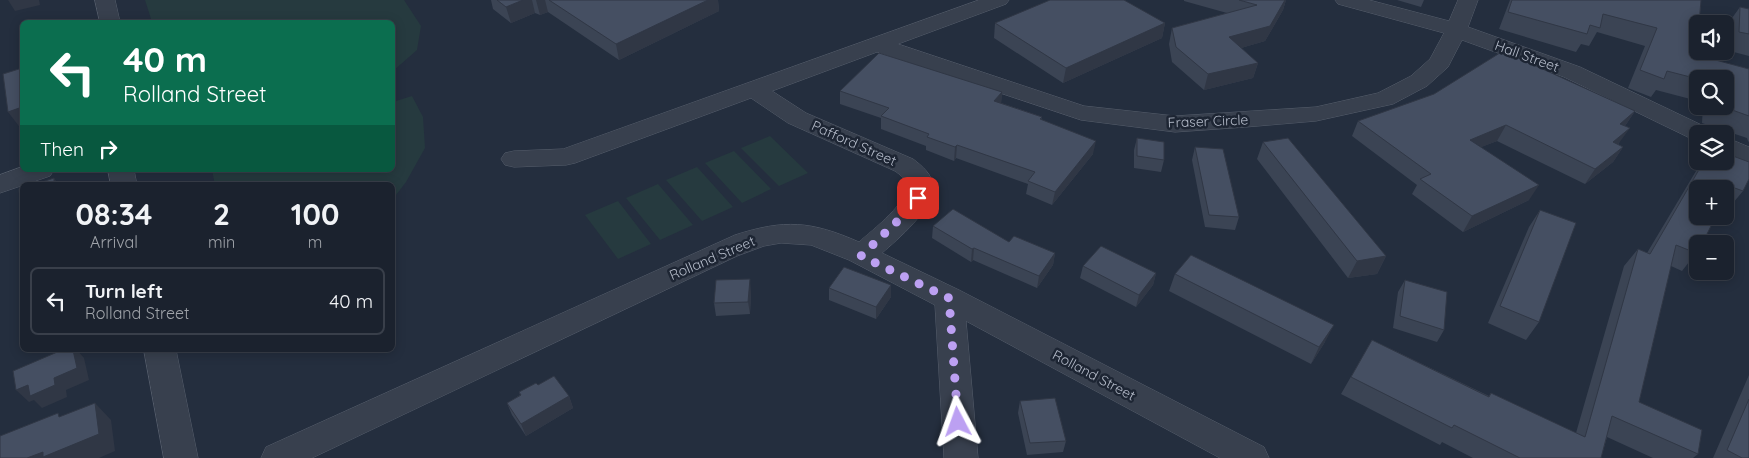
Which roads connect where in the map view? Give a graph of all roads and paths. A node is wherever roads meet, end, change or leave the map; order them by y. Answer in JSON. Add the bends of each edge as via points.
{"nodes":[{"id":1,"x":105,"y":0,"type":"edge"},
{"id":2,"x":999,"y":0,"type":"edge"},
{"id":3,"x":1345,"y":0,"type":"edge"},
{"id":4,"x":1468,"y":0,"type":"edge"},
{"id":5,"x":110,"y":20,"type":"edge"},
{"id":6,"x":1456,"y":30,"type":"junction"},
{"id":7,"x":876,"y":44,"type":"junction"},
{"id":8,"x":752,"y":88,"type":"junction"},
{"id":9,"x":1689,"y":128,"type":"edge"},
{"id":10,"x":1734,"y":149,"type":"edge"},
{"id":11,"x":1749,"y":156,"type":"edge"},
{"id":12,"x":514,"y":159,"type":"dead end"},
{"id":13,"x":34,"y":172,"type":"edge"},
{"id":14,"x":0,"y":184,"type":"edge"},
{"id":15,"x":861,"y":256,"type":"junction"},
{"id":16,"x":949,"y":298,"type":"junction"},
{"id":17,"x":160,"y":352,"type":"edge"},
{"id":18,"x":181,"y":458,"type":"edge"},
{"id":19,"x":278,"y":458,"type":"edge"},
{"id":20,"x":961,"y":458,"type":"edge"},
{"id":21,"x":1252,"y":458,"type":"edge"}],
"edges":[{"from":1,"to":5,"type":"street"},
{"from":2,"to":7,"type":"street"},
{"from":3,"to":6,"type":"street","name":"Hall Street"},
{"from":4,"to":6,"type":"street","name":"Fraser Circle"},
{"from":6,"to":7,"type":"street","name":"Fraser Circle","via":[[1440,62],[1419,81],[1386,99],[1316,114],[1175,124],[1081,113]]},
{"from":6,"to":9,"type":"street","name":"Hall Street","via":[[1572,72]]},
{"from":7,"to":8,"type":"street"},
{"from":8,"to":12,"type":"street","via":[[566,157]]},
{"from":8,"to":15,"type":"street","name":"Pafford Street","via":[[797,118],[904,166],[918,178],[918,198]]},
{"from":10,"to":11,"type":"street"},
{"from":13,"to":14,"type":"street"},
{"from":15,"to":16,"type":"street","name":"Rolland Street"},
{"from":15,"to":19,"type":"street","name":"Rolland Street","via":[[801,233],[784,232],[748,241]]},
{"from":16,"to":20,"type":"street"},
{"from":16,"to":21,"type":"street","name":"Rolland Street"},
{"from":17,"to":18,"type":"street"}]}
